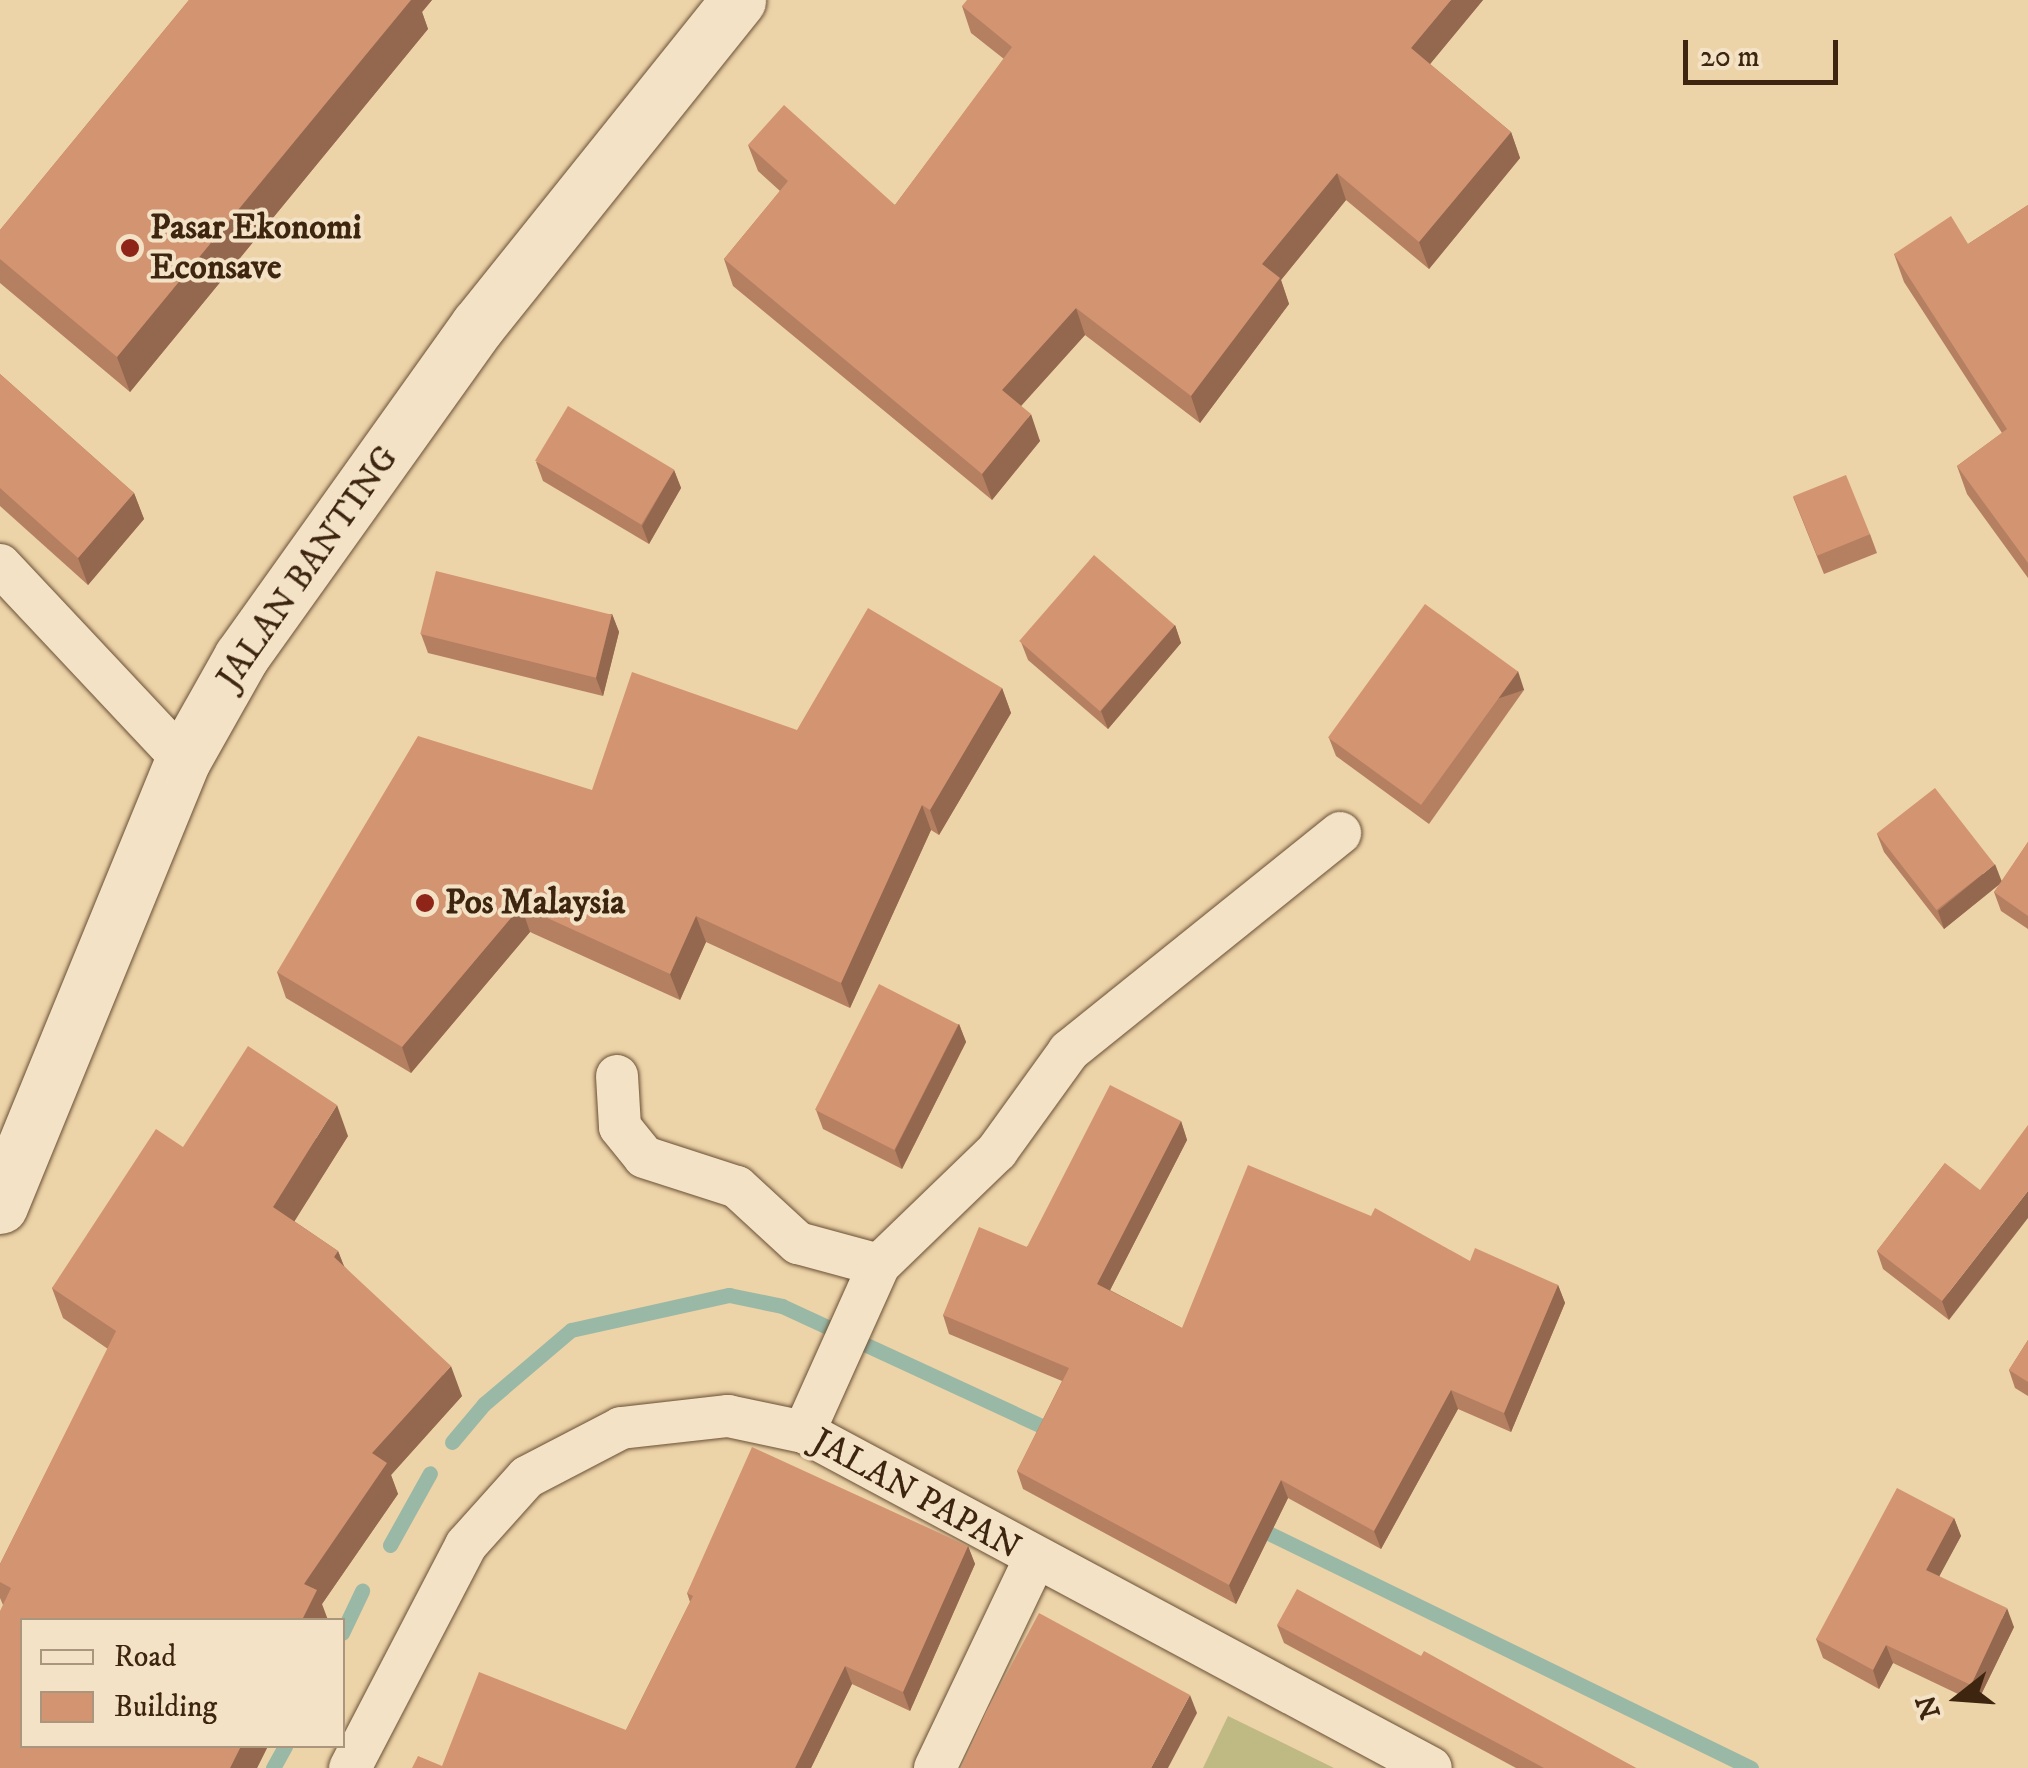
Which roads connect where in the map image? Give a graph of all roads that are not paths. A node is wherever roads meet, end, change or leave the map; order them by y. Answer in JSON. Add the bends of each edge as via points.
{"nodes":[{"id":1,"x":738,"y":0,"type":"edge"},
{"id":2,"x":0,"y":566,"type":"edge"},
{"id":3,"x":183,"y":760,"type":"junction"},
{"id":4,"x":1340,"y":833,"type":"dead end"},
{"id":5,"x":616,"y":1076,"type":"dead end"},
{"id":6,"x":0,"y":1206,"type":"edge"},
{"id":7,"x":879,"y":1266,"type":"junction"},
{"id":8,"x":804,"y":1432,"type":"junction"},
{"id":9,"x":1034,"y":1560,"type":"junction"},
{"id":10,"x":350,"y":1768,"type":"edge"},
{"id":11,"x":935,"y":1768,"type":"edge"},
{"id":12,"x":1431,"y":1768,"type":"edge"}],
"edges":[{"from":1,"to":3,"type":"main road","name":"JALAN BANTING","via":[[478,325],[240,656]]},
{"from":2,"to":3,"type":"street"},
{"from":3,"to":6,"type":"main road","name":"JALAN BANTING"},
{"from":4,"to":7,"type":"street","via":[[1069,1051],[997,1152]]},
{"from":5,"to":7,"type":"street","via":[[620,1127],[644,1157],[737,1188],[798,1243]]},
{"from":7,"to":8,"type":"street"},
{"from":8,"to":9,"type":"street","name":"JALAN PAPAN"},
{"from":8,"to":10,"type":"street","name":"JALAN PAPAN","via":[[728,1416],[621,1428],[528,1477],[466,1545]]},
{"from":9,"to":11,"type":"street"},
{"from":9,"to":12,"type":"street","name":"JALAN PAPAN"}]}
